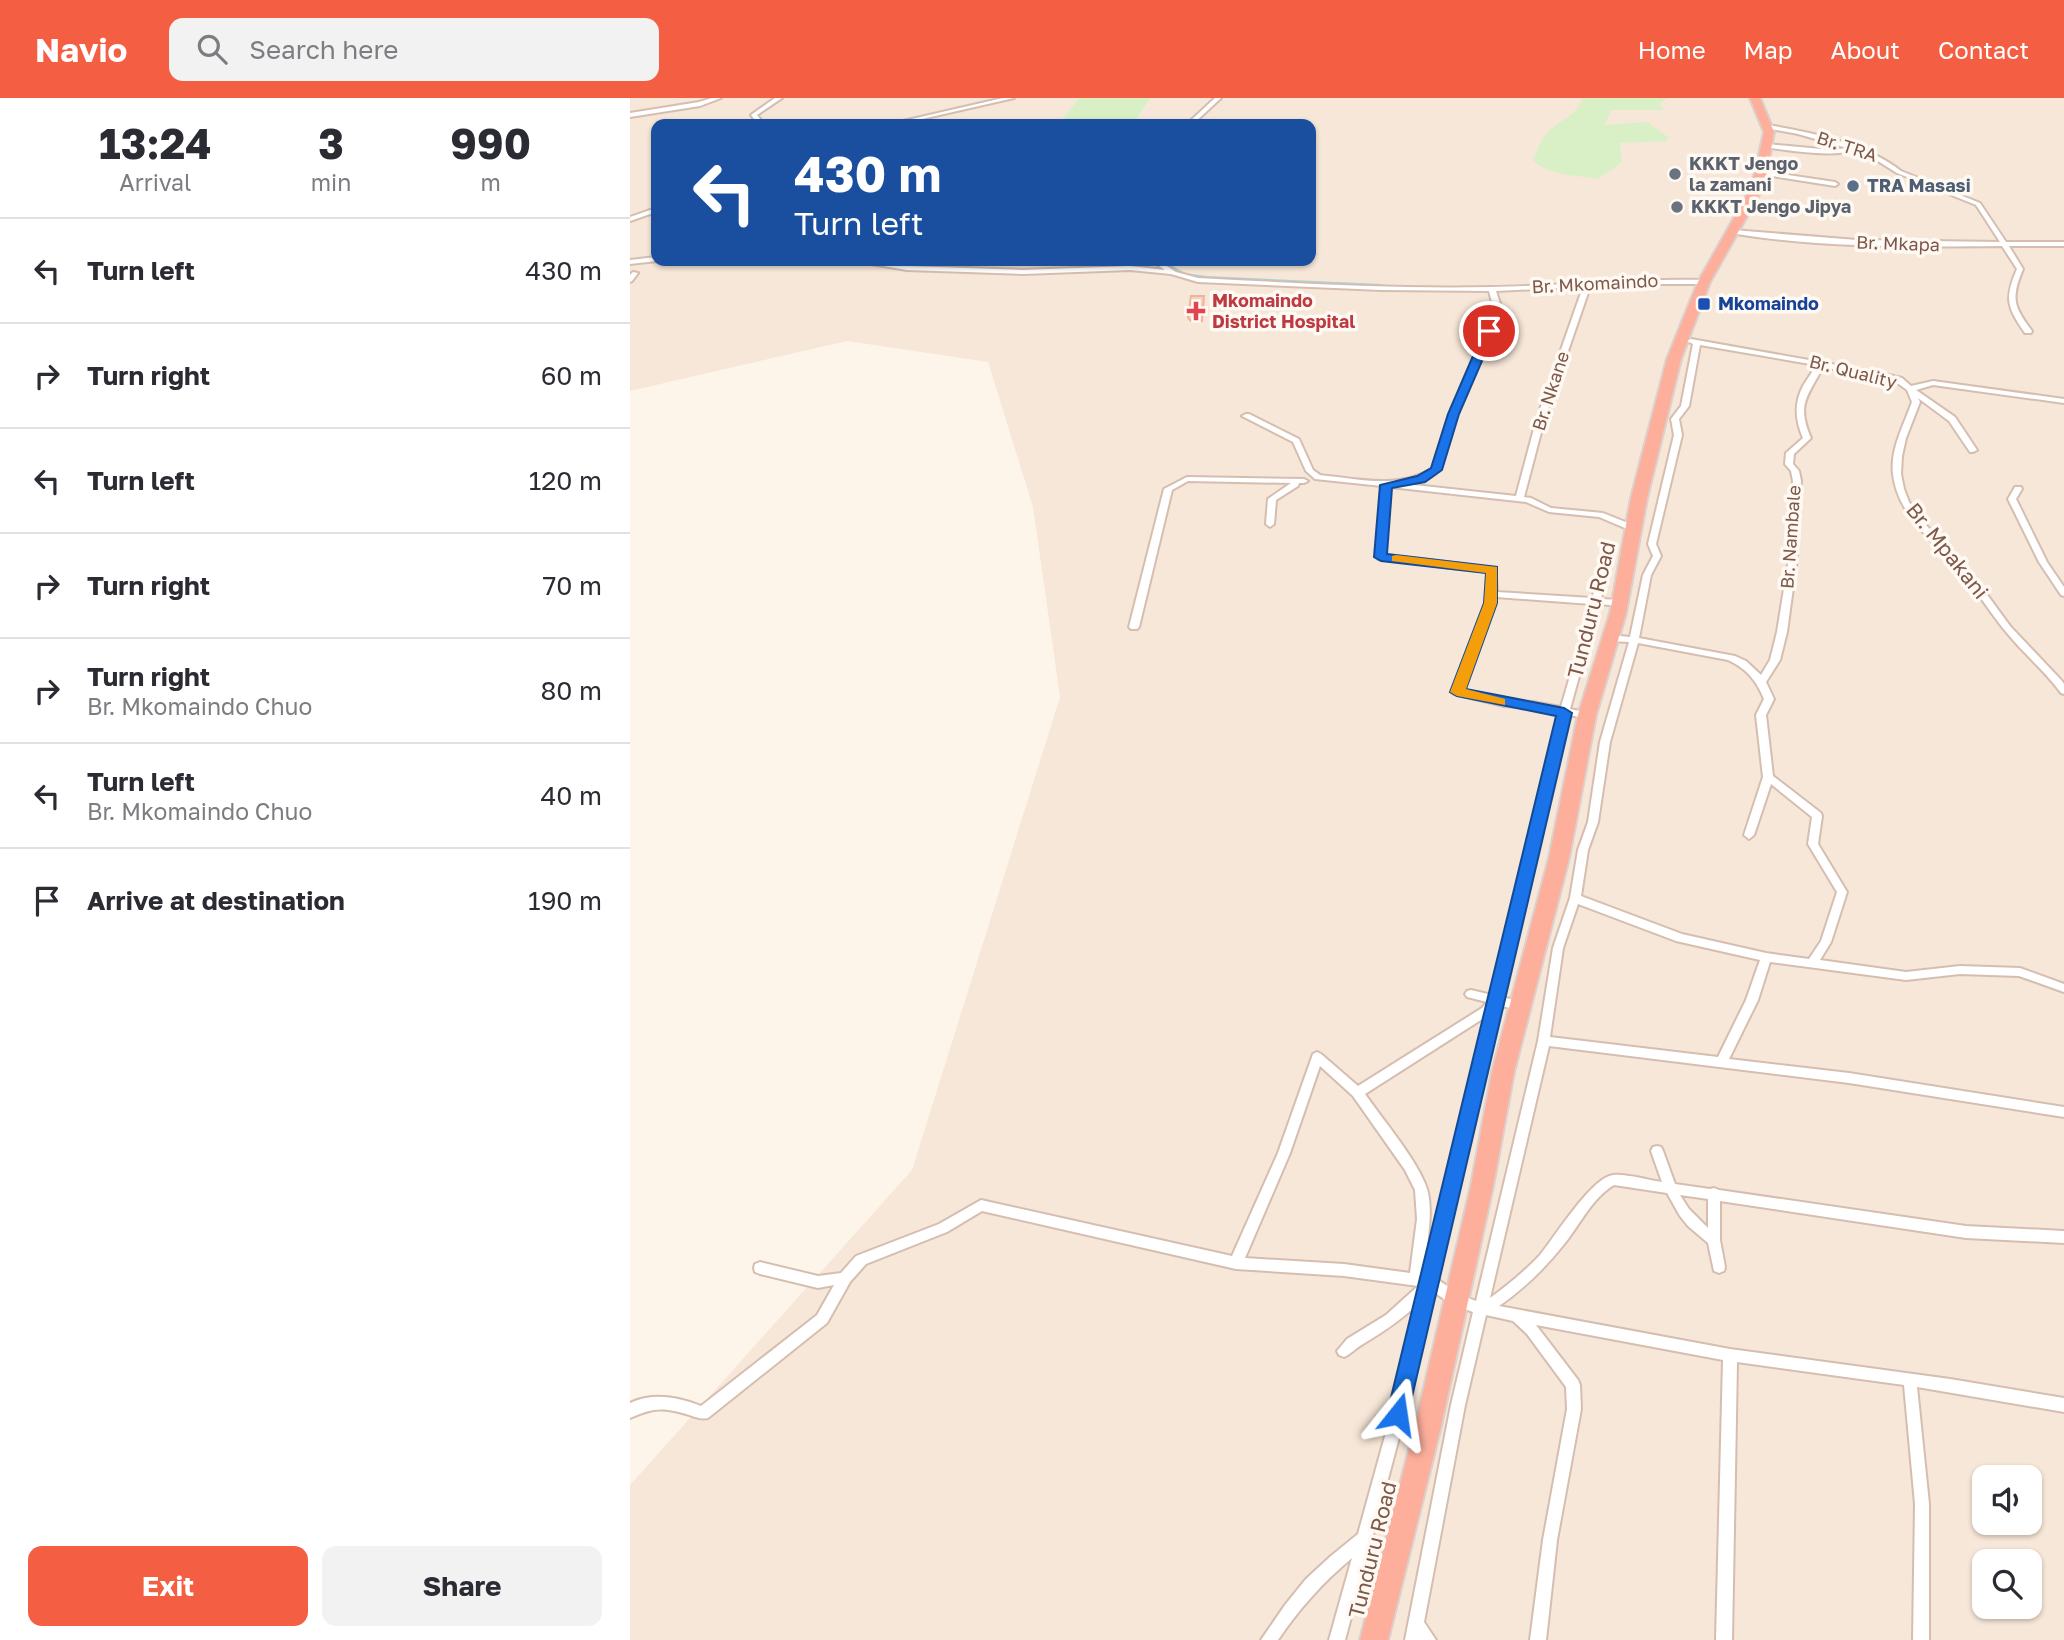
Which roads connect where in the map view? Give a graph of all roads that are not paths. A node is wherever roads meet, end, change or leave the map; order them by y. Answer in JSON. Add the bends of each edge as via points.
{"nodes":[{"id":1,"x":718,"y":98,"type":"edge"},
{"id":2,"x":779,"y":98,"type":"edge"},
{"id":3,"x":1011,"y":98,"type":"edge"},
{"id":4,"x":1218,"y":98,"type":"edge"},
{"id":5,"x":1755,"y":98,"type":"edge"},
{"id":6,"x":630,"y":115,"type":"edge"},
{"id":7,"x":757,"y":119,"type":"edge"},
{"id":8,"x":916,"y":119,"type":"edge"},
{"id":9,"x":1195,"y":119,"type":"edge"},
{"id":10,"x":1768,"y":137,"type":"junction"},
{"id":11,"x":1850,"y":150,"type":"junction"},
{"id":12,"x":1761,"y":173,"type":"junction"},
{"id":13,"x":1835,"y":184,"type":"dead end"},
{"id":14,"x":651,"y":213,"type":"edge"},
{"id":15,"x":630,"y":219,"type":"edge"},
{"id":16,"x":1733,"y":232,"type":"junction"},
{"id":17,"x":2004,"y":244,"type":"junction"},
{"id":18,"x":2064,"y":244,"type":"edge"},
{"id":19,"x":651,"y":260,"type":"edge"},
{"id":20,"x":630,"y":262,"type":"edge"},
{"id":21,"x":895,"y":266,"type":"edge"},
{"id":22,"x":1163,"y":266,"type":"edge"},
{"id":23,"x":1174,"y":273,"type":"junction"},
{"id":24,"x":1704,"y":282,"type":"junction"},
{"id":25,"x":1587,"y":285,"type":"junction"},
{"id":26,"x":1492,"y":289,"type":"junction"},
{"id":27,"x":2028,"y":331,"type":"dead end"},
{"id":28,"x":1690,"y":341,"type":"junction"},
{"id":29,"x":1820,"y":363,"type":"junction"},
{"id":30,"x":1910,"y":389,"type":"junction"},
{"id":31,"x":2064,"y":401,"type":"edge"},
{"id":32,"x":1246,"y":416,"type":"dead end"},
{"id":33,"x":1973,"y":450,"type":"dead end"},
{"id":34,"x":1318,"y":477,"type":"junction"},
{"id":35,"x":1304,"y":481,"type":"junction"},
{"id":36,"x":1386,"y":485,"type":"junction"},
{"id":37,"x":2018,"y":489,"type":"dead end"},
{"id":38,"x":1519,"y":499,"type":"junction"},
{"id":39,"x":1270,"y":524,"type":"dead end"},
{"id":40,"x":1635,"y":529,"type":"junction"},
{"id":41,"x":1600,"y":586,"type":"dead end"},
{"id":42,"x":2064,"y":593,"type":"edge"},
{"id":43,"x":1493,"y":594,"type":"junction"},
{"id":44,"x":1597,"y":601,"type":"junction"},
{"id":45,"x":1620,"y":603,"type":"junction"},
{"id":46,"x":1134,"y":627,"type":"dead end"},
{"id":47,"x":1610,"y":638,"type":"junction"},
{"id":48,"x":1633,"y":639,"type":"junction"},
{"id":49,"x":1762,"y":680,"type":"junction"},
{"id":50,"x":2064,"y":691,"type":"edge"},
{"id":51,"x":1564,"y":713,"type":"junction"},
{"id":52,"x":1587,"y":715,"type":"junction"},
{"id":53,"x":1768,"y":777,"type":"junction"},
{"id":54,"x":1749,"y":835,"type":"dead end"},
{"id":55,"x":1575,"y":898,"type":"junction"},
{"id":56,"x":1766,"y":957,"type":"junction"},
{"id":57,"x":1812,"y":963,"type":"junction"},
{"id":58,"x":2064,"y":988,"type":"edge"},
{"id":59,"x":1471,"y":994,"type":"dead end"},
{"id":60,"x":1495,"y":1000,"type":"junction"},
{"id":61,"x":1520,"y":1006,"type":"junction"},
{"id":62,"x":1544,"y":1041,"type":"junction"},
{"id":63,"x":1722,"y":1061,"type":"junction"},
{"id":64,"x":1357,"y":1093,"type":"junction"},
{"id":65,"x":2064,"y":1112,"type":"edge"},
{"id":66,"x":1657,"y":1151,"type":"dead end"},
{"id":67,"x":1669,"y":1187,"type":"junction"},
{"id":68,"x":1714,"y":1193,"type":"junction"},
{"id":69,"x":2064,"y":1237,"type":"edge"},
{"id":70,"x":1714,"y":1240,"type":"junction"},
{"id":71,"x":1236,"y":1264,"type":"junction"},
{"id":72,"x":760,"y":1268,"type":"dead end"},
{"id":73,"x":1719,"y":1268,"type":"dead end"},
{"id":74,"x":845,"y":1278,"type":"junction"},
{"id":75,"x":1416,"y":1280,"type":"junction"},
{"id":76,"x":1431,"y":1282,"type":"junction"},
{"id":77,"x":1456,"y":1300,"type":"junction"},
{"id":78,"x":1483,"y":1308,"type":"junction"},
{"id":79,"x":1514,"y":1314,"type":"junction"},
{"id":80,"x":1344,"y":1351,"type":"dead end"},
{"id":81,"x":1730,"y":1355,"type":"junction"},
{"id":82,"x":1910,"y":1381,"type":"junction"},
{"id":83,"x":2064,"y":1405,"type":"edge"},
{"id":84,"x":630,"y":1411,"type":"edge"},
{"id":85,"x":1365,"y":1538,"type":"junction"},
{"id":86,"x":1416,"y":1623,"type":"junction"},
{"id":87,"x":1269,"y":1640,"type":"edge"},
{"id":88,"x":1337,"y":1640,"type":"edge"},
{"id":89,"x":1374,"y":1640,"type":"edge"},
{"id":90,"x":1412,"y":1640,"type":"edge"},
{"id":91,"x":1428,"y":1640,"type":"edge"},
{"id":92,"x":1538,"y":1640,"type":"edge"},
{"id":93,"x":1724,"y":1640,"type":"edge"},
{"id":94,"x":1921,"y":1640,"type":"edge"}],
"edges":[{"from":1,"to":6,"type":"street"},
{"from":2,"to":7,"type":"street","via":[[754,115]]},
{"from":3,"to":8,"type":"street"},
{"from":4,"to":9,"type":"street"},
{"from":5,"to":10,"type":"highway"},
{"from":10,"to":11,"type":"street","via":[[1832,152]]},
{"from":10,"to":11,"type":"street","name":"Br. TRA","via":[[1799,130]]},
{"from":10,"to":12,"type":"highway","name":"Tunduru Road"},
{"from":11,"to":17,"type":"street","name":"Br. TRA","via":[[1875,155],[1899,172],[1978,204]]},
{"from":12,"to":13,"type":"street"},
{"from":12,"to":16,"type":"highway","name":"Tunduru Road"},
{"from":14,"to":15,"type":"street"},
{"from":16,"to":17,"type":"street","name":"Br. Mkapa","via":[[1801,241]]},
{"from":16,"to":24,"type":"highway","name":"Tunduru Road"},
{"from":17,"to":18,"type":"street","name":"Br. Mkapa"},
{"from":17,"to":27,"type":"street","name":"Br. TRA","via":[[2020,269],[2008,295]]},
{"from":19,"to":20,"type":"street"},
{"from":21,"to":23,"type":"street","via":[[1023,272],[1130,268]]},
{"from":22,"to":23,"type":"street","name":"Br. Mkomaindo"},
{"from":23,"to":26,"type":"street","name":"Br. Mkomaindo","via":[[1198,280],[1346,288]]},
{"from":24,"to":25,"type":"street","name":"Br. Mkomaindo"},
{"from":24,"to":28,"type":"highway","name":"Tunduru Road"},
{"from":25,"to":26,"type":"street","name":"Br. Mkomaindo"},
{"from":25,"to":38,"type":"street","name":"Br. Nkane","via":[[1540,421]]},
{"from":26,"to":36,"type":"street","via":[[1498,310],[1453,414],[1436,470],[1421,479]]},
{"from":28,"to":29,"type":"street","name":"Br. Quality"},
{"from":28,"to":40,"type":"highway","name":"Tunduru Road","via":[[1662,406]]},
{"from":28,"to":48,"type":"street","via":[[1685,406],[1675,419],[1678,435],[1651,544],[1657,556],[1649,567]]},
{"from":29,"to":30,"type":"street","name":"Br. Quality","via":[[1899,380]]},
{"from":29,"to":49,"type":"street","name":"Br. Nambale","via":[[1805,388],[1799,412],[1807,438],[1790,453],[1789,464],[1797,481],[1793,558],[1775,660]]},
{"from":30,"to":31,"type":"street","name":"Br. Quality","via":[[1933,383]]},
{"from":30,"to":33,"type":"street","via":[[1952,419]]},
{"from":30,"to":50,"type":"street","name":"Br. Mpakani","via":[[1916,402],[1896,459],[1907,506]]},
{"from":32,"to":34,"type":"street","via":[[1296,441],[1310,471]]},
{"from":34,"to":35,"type":"street"},
{"from":34,"to":36,"type":"street"},
{"from":35,"to":39,"type":"street","via":[[1284,488],[1272,499]]},
{"from":35,"to":46,"type":"street","via":[[1187,478],[1168,489]]},
{"from":36,"to":38,"type":"street"},
{"from":36,"to":43,"type":"street","via":[[1381,557],[1492,570]]},
{"from":37,"to":42,"type":"street","via":[[2012,499]]},
{"from":38,"to":40,"type":"street","via":[[1549,510],[1600,515]]},
{"from":40,"to":45,"type":"highway","name":"Tunduru Road"},
{"from":41,"to":44,"type":"street"},
{"from":43,"to":44,"type":"street"},
{"from":43,"to":51,"type":"street","via":[[1457,692]]},
{"from":44,"to":45,"type":"street"},
{"from":44,"to":51,"type":"street"},
{"from":45,"to":47,"type":"highway","name":"Tunduru Road"},
{"from":47,"to":48,"type":"street"},
{"from":47,"to":52,"type":"highway","name":"Tunduru Road"},
{"from":48,"to":49,"type":"street","via":[[1719,653],[1743,661]]},
{"from":48,"to":55,"type":"street","via":[[1605,742]]},
{"from":49,"to":53,"type":"street","via":[[1769,699],[1762,715]]},
{"from":51,"to":52,"type":"street"},
{"from":51,"to":60,"type":"street"},
{"from":52,"to":61,"type":"highway","name":"Tunduru Road","via":[[1559,858]]},
{"from":53,"to":54,"type":"street"},
{"from":53,"to":57,"type":"street","via":[[1817,816],[1813,844],[1842,892],[1826,942]]},
{"from":55,"to":56,"type":"street","via":[[1680,938]]},
{"from":55,"to":62,"type":"street","via":[[1558,948]]},
{"from":56,"to":57,"type":"street"},
{"from":56,"to":63,"type":"street","via":[[1752,1000]]},
{"from":57,"to":58,"type":"street","via":[[1906,976],[1960,970],[2021,972]]},
{"from":59,"to":60,"type":"street"},
{"from":60,"to":61,"type":"street"},
{"from":60,"to":64,"type":"street","via":[[1486,1011]]},
{"from":60,"to":76,"type":"street"},
{"from":61,"to":77,"type":"highway","name":"Tunduru Road"},
{"from":62,"to":63,"type":"street"},
{"from":62,"to":78,"type":"street"},
{"from":63,"to":65,"type":"street"},
{"from":64,"to":71,"type":"street","via":[[1317,1057],[1284,1153]]},
{"from":64,"to":75,"type":"street","via":[[1409,1166],[1421,1191],[1423,1219]]},
{"from":66,"to":67,"type":"street"},
{"from":67,"to":68,"type":"street"},
{"from":67,"to":70,"type":"street","via":[[1685,1217]]},
{"from":67,"to":78,"type":"street","via":[[1614,1180],[1603,1185],[1534,1272],[1509,1294]]},
{"from":68,"to":69,"type":"street","via":[[1966,1232]]},
{"from":68,"to":70,"type":"street"},
{"from":70,"to":73,"type":"street"},
{"from":71,"to":74,"type":"street","via":[[981,1205],[943,1228],[861,1260]]},
{"from":71,"to":75,"type":"street","via":[[1344,1270]]},
{"from":72,"to":74,"type":"street","via":[[818,1282]]},
{"from":74,"to":84,"type":"street","via":[[822,1319],[704,1413],[660,1404],[636,1406]]},
{"from":75,"to":76,"type":"street"},
{"from":76,"to":77,"type":"street"},
{"from":76,"to":80,"type":"street","via":[[1395,1316],[1355,1338]]},
{"from":76,"to":85,"type":"street"},
{"from":77,"to":78,"type":"street"},
{"from":77,"to":89,"type":"highway","name":"Tunduru Road"},
{"from":78,"to":79,"type":"street"},
{"from":78,"to":86,"type":"street","via":[[1458,1405]]},
{"from":79,"to":81,"type":"street"},
{"from":79,"to":92,"type":"street","via":[[1532,1330],[1573,1385],[1574,1409],[1550,1539]]},
{"from":81,"to":82,"type":"street"},
{"from":81,"to":93,"type":"street"},
{"from":82,"to":83,"type":"street"},
{"from":82,"to":94,"type":"street","via":[[1922,1504]]},
{"from":85,"to":87,"type":"street","via":[[1324,1569],[1291,1605]]},
{"from":85,"to":88,"type":"street"},
{"from":86,"to":90,"type":"street"},
{"from":86,"to":91,"type":"street"}]}
